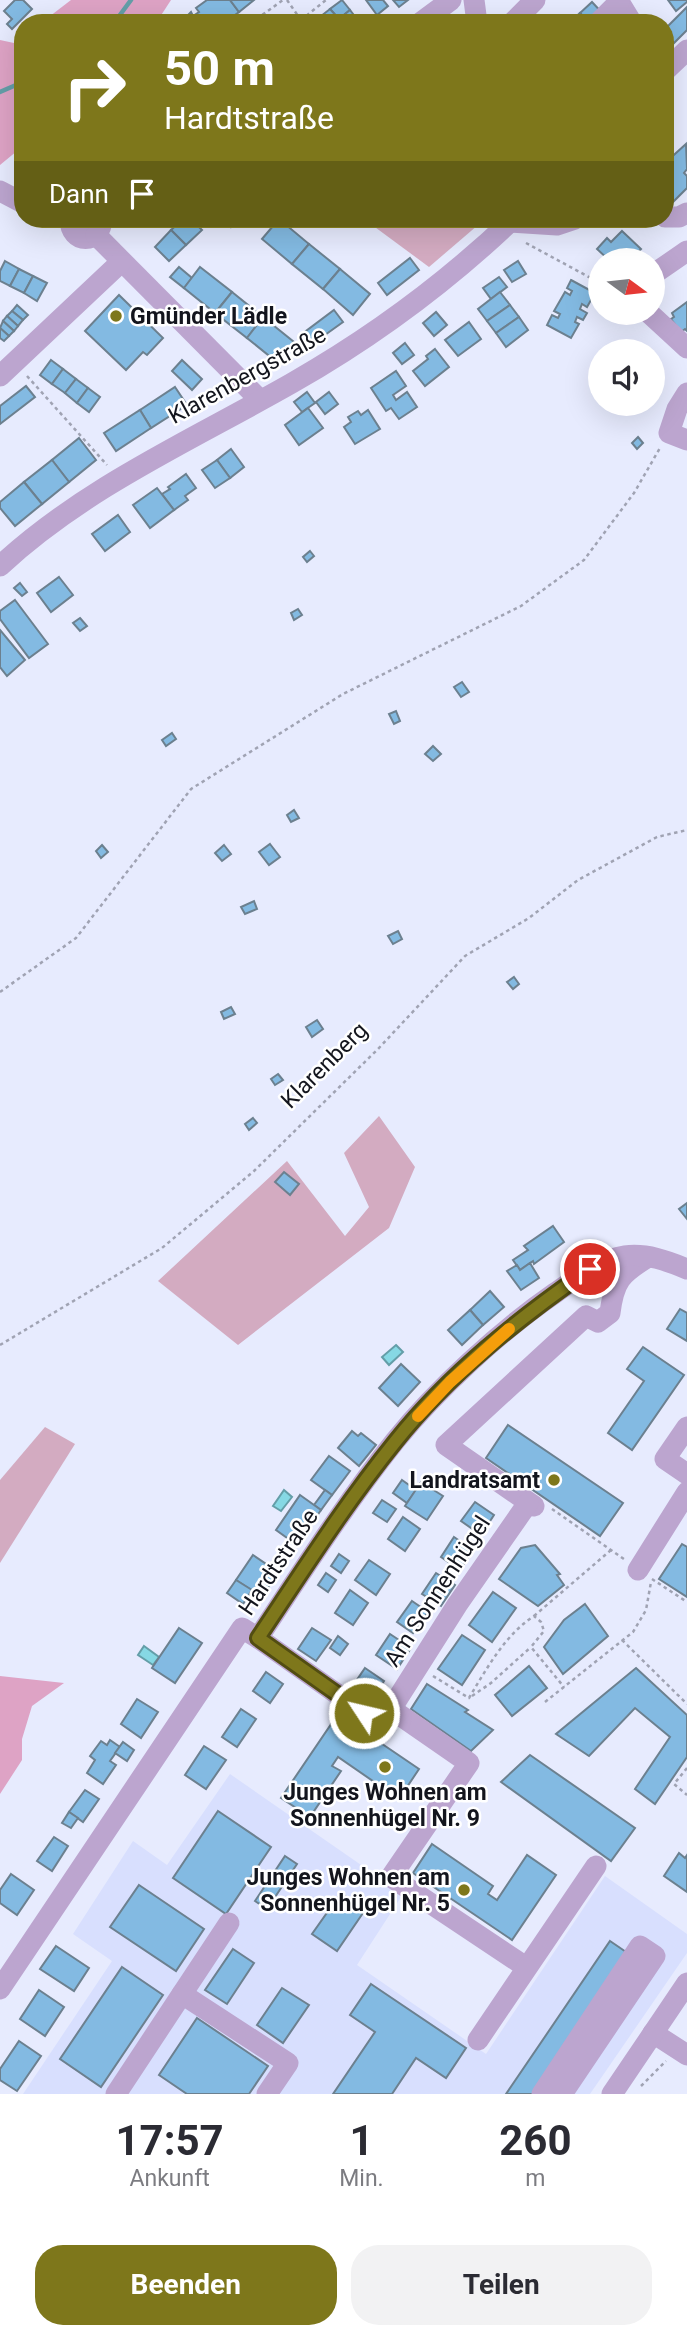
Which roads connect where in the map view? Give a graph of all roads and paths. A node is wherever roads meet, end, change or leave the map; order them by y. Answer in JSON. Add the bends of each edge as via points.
{"nodes":[{"id":1,"x":285,"y":0,"type":"edge"},
{"id":2,"x":327,"y":0,"type":"edge"},
{"id":3,"x":451,"y":0,"type":"edge"},
{"id":4,"x":536,"y":0,"type":"edge"},
{"id":5,"x":619,"y":1,"type":"edge"},
{"id":6,"x":264,"y":14,"type":"edge"},
{"id":7,"x":296,"y":14,"type":"edge"},
{"id":8,"x":310,"y":14,"type":"edge"},
{"id":9,"x":432,"y":14,"type":"edge"},
{"id":10,"x":521,"y":14,"type":"edge"},
{"id":11,"x":607,"y":14,"type":"edge"},
{"id":12,"x":687,"y":50,"type":"edge"},
{"id":13,"x":674,"y":62,"type":"edge"},
{"id":14,"x":72,"y":228,"type":"edge"},
{"id":15,"x":98,"y":228,"type":"edge"},
{"id":16,"x":100,"y":228,"type":"edge"},
{"id":17,"x":501,"y":228,"type":"edge"},
{"id":18,"x":513,"y":228,"type":"edge"},
{"id":19,"x":687,"y":251,"type":"edge"},
{"id":20,"x":121,"y":262,"type":"junction"},
{"id":21,"x":665,"y":266,"type":"edge"},
{"id":22,"x":588,"y":276,"type":"edge"},
{"id":23,"x":663,"y":326,"type":"edge"},
{"id":24,"x":687,"y":348,"type":"edge"},
{"id":25,"x":8,"y":370,"type":"edge"},
{"id":26,"x":687,"y":393,"type":"edge"},
{"id":27,"x":260,"y":400,"type":"junction"},
{"id":28,"x":678,"y":437,"type":"edge"},
{"id":29,"x":120,"y":478,"type":"junction"},
{"id":30,"x":0,"y":566,"type":"edge"},
{"id":31,"x":687,"y":830,"type":"edge"},
{"id":32,"x":0,"y":992,"type":"edge"},
{"id":33,"x":649,"y":1257,"type":"junction"},
{"id":34,"x":687,"y":1269,"type":"edge"},
{"id":35,"x":0,"y":1345,"type":"edge"},
{"id":36,"x":687,"y":1427,"type":"edge"},
{"id":37,"x":687,"y":1474,"type":"edge"},
{"id":38,"x":687,"y":1492,"type":"edge"},
{"id":39,"x":531,"y":1504,"type":"junction"},
{"id":40,"x":611,"y":1550,"type":"junction"},
{"id":41,"x":645,"y":1574,"type":"junction"},
{"id":42,"x":687,"y":1602,"type":"edge"},
{"id":43,"x":534,"y":1616,"type":"junction"},
{"id":44,"x":258,"y":1638,"type":"junction"},
{"id":45,"x":622,"y":1640,"type":"junction"},
{"id":46,"x":531,"y":1647,"type":"junction"},
{"id":47,"x":434,"y":1676,"type":"dead end"},
{"id":48,"x":564,"y":1687,"type":"junction"},
{"id":49,"x":469,"y":1698,"type":"junction"},
{"id":50,"x":545,"y":1702,"type":"dead end"},
{"id":51,"x":687,"y":1704,"type":"edge"},
{"id":52,"x":391,"y":1709,"type":"junction"},
{"id":53,"x":687,"y":1768,"type":"edge"},
{"id":54,"x":687,"y":1795,"type":"edge"},
{"id":55,"x":596,"y":1866,"type":"dead end"},
{"id":56,"x":229,"y":1923,"type":"dead end"},
{"id":57,"x":526,"y":1967,"type":"junction"},
{"id":58,"x":687,"y":1983,"type":"edge"},
{"id":59,"x":0,"y":1989,"type":"edge"},
{"id":60,"x":182,"y":1994,"type":"junction"},
{"id":61,"x":653,"y":2033,"type":"junction"},
{"id":62,"x":478,"y":2040,"type":"dead end"},
{"id":63,"x":681,"y":2051,"type":"edge"},
{"id":64,"x":639,"y":2087,"type":"dead end"},
{"id":65,"x":116,"y":2094,"type":"edge"},
{"id":66,"x":267,"y":2094,"type":"edge"},
{"id":67,"x":542,"y":2094,"type":"edge"},
{"id":68,"x":562,"y":2094,"type":"edge"},
{"id":69,"x":612,"y":2094,"type":"edge"}],
"edges":[{"from":1,"to":6,"type":"path"},
{"from":1,"to":7,"type":"path"},
{"from":2,"to":8,"type":"path"},
{"from":3,"to":9,"type":"street"},
{"from":4,"to":10,"type":"street"},
{"from":5,"to":11,"type":"street"},
{"from":12,"to":13,"type":"street"},
{"from":14,"to":15,"type":"street","via":[[77,235],[90,238]]},
{"from":16,"to":20,"type":"street"},
{"from":17,"to":27,"type":"street","name":"Klarenbergstraße","via":[[404,309],[330,360]]},
{"from":18,"to":22,"type":"path","via":[[516,237]]},
{"from":19,"to":21,"type":"street"},
{"from":20,"to":25,"type":"street"},
{"from":20,"to":27,"type":"street"},
{"from":23,"to":24,"type":"street"},
{"from":25,"to":29,"type":"path"},
{"from":26,"to":28,"type":"street","via":[[677,409]]},
{"from":27,"to":29,"type":"street","name":"Klarenbergstraße"},
{"from":28,"to":32,"type":"path","via":[[584,560],[521,606],[343,694],[191,789],[76,937]]},
{"from":29,"to":30,"type":"street","name":"Klarenbergstraße"},
{"from":31,"to":35,"type":"path","name":"Klarenberg","via":[[657,837],[578,880],[529,918],[465,956],[254,1171],[162,1248]]},
{"from":33,"to":34,"type":"street","name":"Hardtstraße"},
{"from":33,"to":39,"type":"street","via":[[624,1272],[612,1293],[610,1313],[598,1322],[586,1316],[446,1445]]},
{"from":33,"to":44,"type":"street","name":"Hardtstraße","via":[[616,1257],[590,1269],[533,1308],[450,1382],[390,1448]]},
{"from":36,"to":37,"type":"street","via":[[665,1459]]},
{"from":38,"to":41,"type":"street"},
{"from":39,"to":40,"type":"path","via":[[538,1499]]},
{"from":39,"to":52,"type":"street","name":"Am Sonnenhügel","via":[[457,1605]]},
{"from":40,"to":41,"type":"path"},
{"from":40,"to":43,"type":"path"},
{"from":41,"to":42,"type":"path"},
{"from":41,"to":45,"type":"path","via":[[646,1610],[633,1632]]},
{"from":43,"to":46,"type":"path","via":[[544,1631]]},
{"from":43,"to":49,"type":"path","via":[[516,1629]]},
{"from":44,"to":52,"type":"street","via":[[364,1713]]},
{"from":44,"to":59,"type":"street","name":"Hardtstraße","via":[[242,1628]]},
{"from":45,"to":48,"type":"path"},
{"from":45,"to":51,"type":"path"},
{"from":46,"to":48,"type":"path"},
{"from":46,"to":49,"type":"path"},
{"from":47,"to":49,"type":"path"},
{"from":48,"to":50,"type":"path"},
{"from":52,"to":57,"type":"street","via":[[469,1763],[391,1877]]},
{"from":53,"to":54,"type":"path","via":[[674,1784]]},
{"from":55,"to":57,"type":"street"},
{"from":56,"to":60,"type":"street"},
{"from":57,"to":62,"type":"street"},
{"from":58,"to":61,"type":"street"},
{"from":60,"to":65,"type":"street"},
{"from":60,"to":66,"type":"street","via":[[288,2063]]},
{"from":61,"to":63,"type":"street"},
{"from":61,"to":69,"type":"street"},
{"from":63,"to":64,"type":"path"},
{"from":67,"to":68,"type":"street","via":[[640,1945],[655,1956]]}]}
